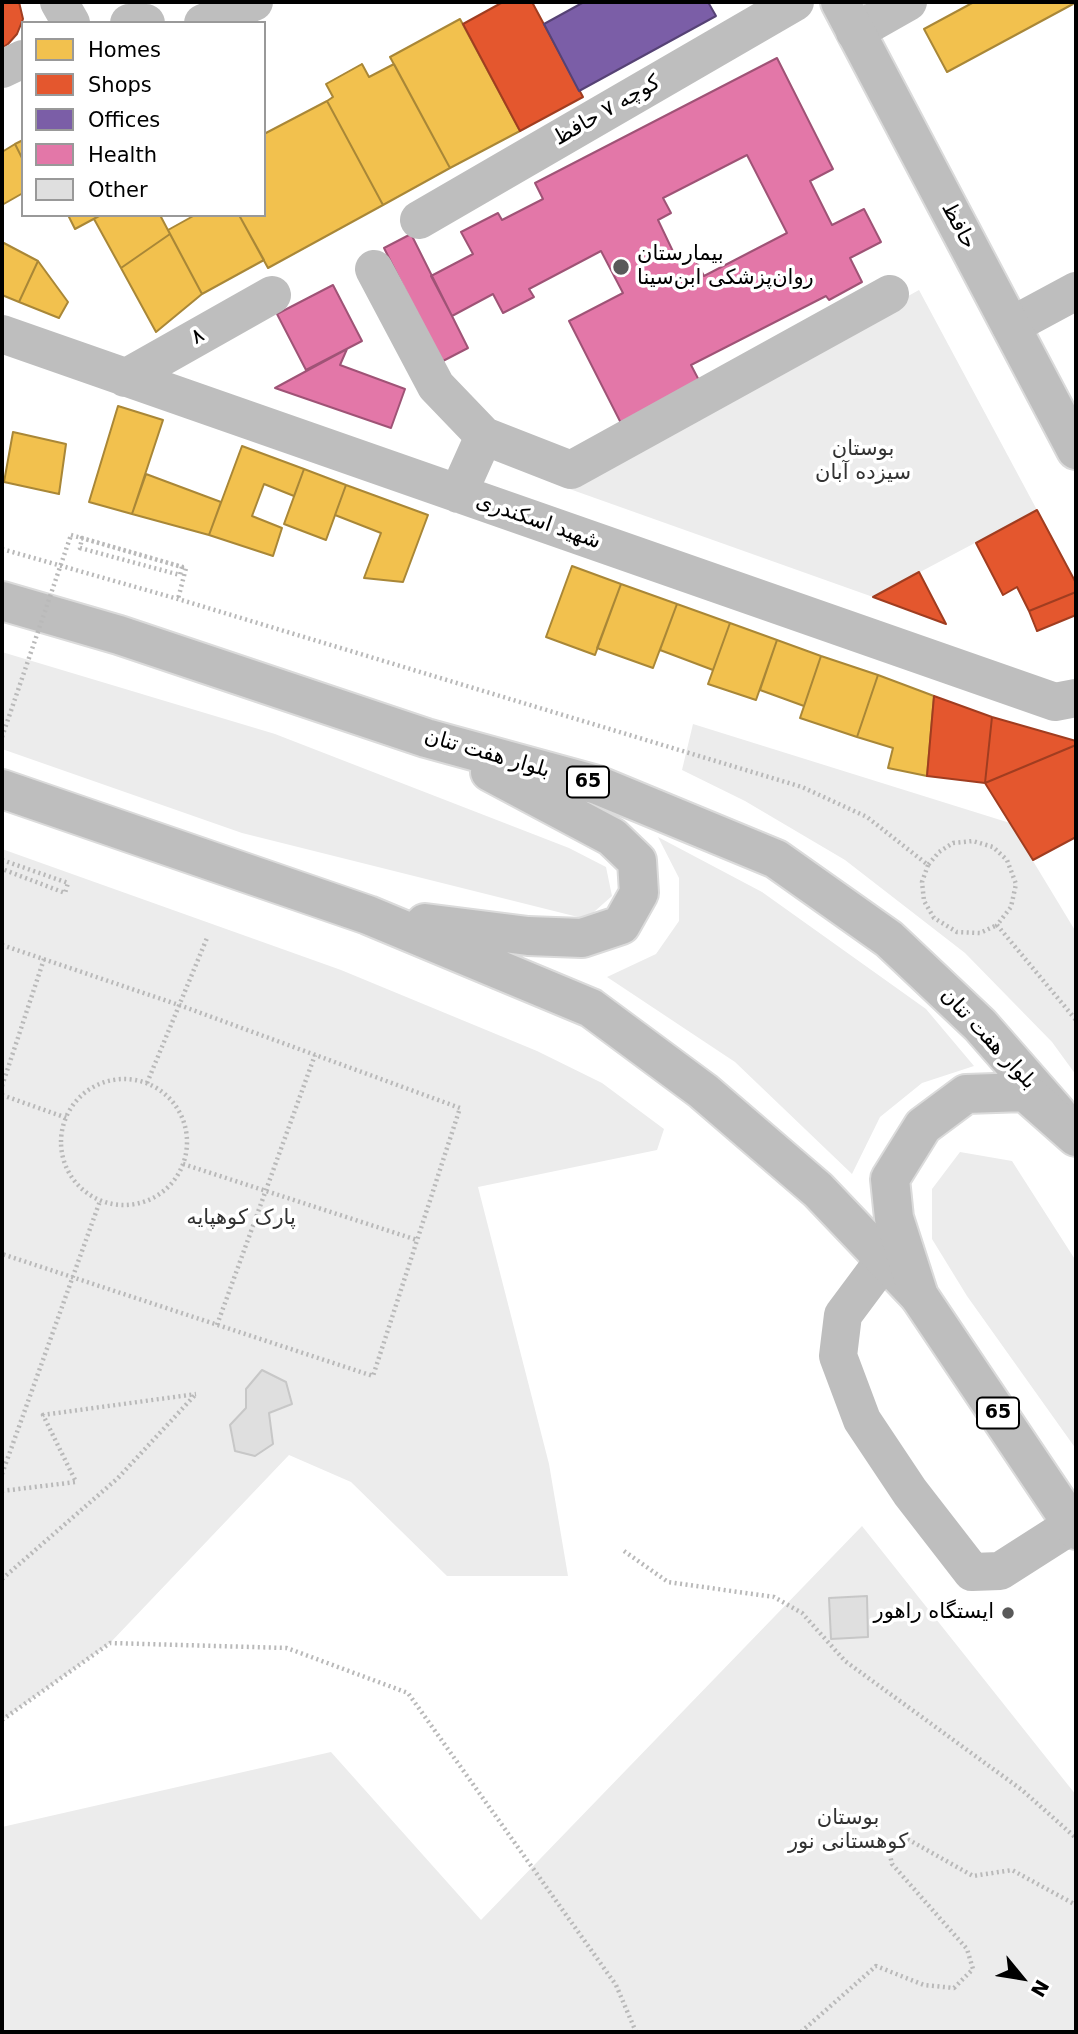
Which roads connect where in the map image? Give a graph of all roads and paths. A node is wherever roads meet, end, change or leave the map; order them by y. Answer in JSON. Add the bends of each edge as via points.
{"nodes":[{"id":1,"x":59,"y":2,"type":"edge"},
{"id":2,"x":254,"y":2,"type":"edge"},
{"id":3,"x":794,"y":2,"type":"edge"},
{"id":4,"x":908,"y":2,"type":"edge"},
{"id":5,"x":848,"y":17,"type":"edge"},
{"id":6,"x":70,"y":21,"type":"edge"},
{"id":7,"x":208,"y":21,"type":"edge"},
{"id":8,"x":21,"y":60,"type":"edge"},
{"id":9,"x":2,"y":69,"type":"edge"},
{"id":10,"x":419,"y":220,"type":"dead end"},
{"id":11,"x":374,"y":269,"type":"dead end"},
{"id":12,"x":1076,"y":290,"type":"edge"},
{"id":13,"x":890,"y":294,"type":"dead end"},
{"id":14,"x":272,"y":295,"type":"dead end"},
{"id":15,"x":1011,"y":326,"type":"junction"},
{"id":16,"x":2,"y":334,"type":"edge"},
{"id":17,"x":125,"y":378,"type":"junction"},
{"id":18,"x":484,"y":436,"type":"junction"},
{"id":19,"x":1076,"y":450,"type":"edge"},
{"id":20,"x":458,"y":494,"type":"junction"},
{"id":21,"x":178,"y":599,"type":"dead end"},
{"id":22,"x":2,"y":601,"type":"edge"},
{"id":23,"x":1076,"y":698,"type":"edge"},
{"id":24,"x":2,"y":737,"type":"edge"},
{"id":25,"x":426,"y":738,"type":"junction"},
{"id":26,"x":2,"y":789,"type":"edge"},
{"id":27,"x":2,"y":860,"type":"edge"},
{"id":28,"x":929,"y":865,"type":"dead end"},
{"id":29,"x":2,"y":869,"type":"edge"},
{"id":30,"x":22,"y":873,"type":"dead end"},
{"id":31,"x":368,"y":915,"type":"junction"},
{"id":32,"x":997,"y":925,"type":"dead end"},
{"id":33,"x":206,"y":938,"type":"dead end"},
{"id":34,"x":2,"y":944,"type":"edge"},
{"id":35,"x":44,"y":959,"type":"junction"},
{"id":36,"x":179,"y":1004,"type":"junction"},
{"id":37,"x":315,"y":1055,"type":"junction"},
{"id":38,"x":147,"y":1083,"type":"junction"},
{"id":39,"x":2,"y":1086,"type":"edge"},
{"id":40,"x":2,"y":1095,"type":"edge"},
{"id":41,"x":67,"y":1118,"type":"junction"},
{"id":42,"x":1076,"y":1136,"type":"edge"},
{"id":43,"x":183,"y":1164,"type":"junction"},
{"id":44,"x":267,"y":1191,"type":"junction"},
{"id":45,"x":100,"y":1201,"type":"junction"},
{"id":46,"x":417,"y":1240,"type":"junction"},
{"id":47,"x":2,"y":1254,"type":"edge"},
{"id":48,"x":884,"y":1260,"type":"junction"},
{"id":49,"x":73,"y":1278,"type":"junction"},
{"id":50,"x":919,"y":1296,"type":"junction"},
{"id":51,"x":217,"y":1325,"type":"junction"},
{"id":52,"x":2,"y":1474,"type":"edge"},
{"id":53,"x":2,"y":1491,"type":"edge"},
{"id":54,"x":1074,"y":1527,"type":"edge"},
{"id":55,"x":624,"y":1550,"type":"dead end"},
{"id":56,"x":2,"y":1579,"type":"edge"},
{"id":57,"x":2,"y":1720,"type":"edge"},
{"id":58,"x":1076,"y":1838,"type":"edge"},
{"id":59,"x":1076,"y":1905,"type":"edge"},
{"id":60,"x":636,"y":2032,"type":"edge"},
{"id":61,"x":801,"y":2032,"type":"edge"}],
"edges":[{"from":1,"to":6,"type":"main road"},
{"from":2,"to":7,"type":"main road"},
{"from":3,"to":10,"type":"main road","name":"کوچه ۷ حافظ"},
{"from":4,"to":5,"type":"main road"},
{"from":5,"to":15,"type":"main road","name":"حافظ"},
{"from":8,"to":9,"type":"main road"},
{"from":11,"to":18,"type":"main road","via":[[436,386]]},
{"from":12,"to":15,"type":"main road"},
{"from":13,"to":18,"type":"main road","via":[[571,470]]},
{"from":14,"to":17,"type":"main road","name":"۸"},
{"from":15,"to":19,"type":"main road","name":"حافظ"},
{"from":16,"to":17,"type":"main road","name":"شهید اسکندری"},
{"from":17,"to":20,"type":"main road","name":"شهید اسکندری"},
{"from":18,"to":20,"type":"main road"},
{"from":20,"to":23,"type":"main road","name":"شهید اسکندری","via":[[1055,702]]},
{"from":21,"to":24,"type":"path","bridge":true,"via":[[186,569],[173,565],[160,561],[134,553],[121,549],[82,538],[80,548],[180,575],[182,567],[145,556],[133,553],[120,549],[96,542],[83,538],[71,535]]},
{"from":22,"to":25,"type":"main road","name":"بلوار هفت تنان","number":"65","via":[[119,635]]},
{"from":25,"to":31,"type":"main road","via":[[612,837],[636,861],[639,893],[621,925],[582,938],[527,936]]},
{"from":25,"to":42,"type":"main road","name":"بلوار هفت تنان","number":"65","via":[[597,785],[776,859],[889,939],[979,1025]]},
{"from":26,"to":31,"type":"main road","number":"65"},
{"from":27,"to":29,"type":"path","via":[[68,883],[65,893]]},
{"from":28,"to":32,"type":"path","via":[[922,882],[924,901],[934,918],[957,932],[980,933]]},
{"from":29,"to":30,"type":"path","via":[[22,877]]},
{"from":31,"to":48,"type":"main road","number":"65","via":[[592,1008],[714,1100],[818,1190]]},
{"from":33,"to":36,"type":"path"},
{"from":34,"to":35,"type":"path"},
{"from":35,"to":36,"type":"path"},
{"from":35,"to":39,"type":"path"},
{"from":36,"to":37,"type":"path"},
{"from":36,"to":38,"type":"path"},
{"from":37,"to":44,"type":"path"},
{"from":37,"to":46,"type":"path","via":[[460,1108]]},
{"from":38,"to":41,"type":"path","via":[[104,1082],[85,1093]]},
{"from":38,"to":43,"type":"path","via":[[177,1107],[185,1125]]},
{"from":40,"to":41,"type":"path"},
{"from":41,"to":45,"type":"path","via":[[61,1151],[68,1172]]},
{"from":42,"to":50,"type":"main road","number":"65","via":[[1025,1092],[966,1094],[923,1126],[890,1179],[894,1218]]},
{"from":43,"to":44,"type":"path"},
{"from":43,"to":45,"type":"path","via":[[159,1195],[141,1203]]},
{"from":44,"to":46,"type":"path"},
{"from":44,"to":51,"type":"path"},
{"from":45,"to":49,"type":"path"},
{"from":46,"to":51,"type":"path","via":[[373,1376]]},
{"from":47,"to":49,"type":"path"},
{"from":48,"to":50,"type":"main road","number":"65"},
{"from":48,"to":54,"type":"main road","via":[[843,1315],[838,1356],[862,1420],[910,1492],[972,1572],[1000,1570]]},
{"from":49,"to":51,"type":"path"},
{"from":49,"to":52,"type":"path"},
{"from":50,"to":54,"type":"main road","number":"65"},
{"from":53,"to":56,"type":"path","via":[[76,1482],[43,1415],[196,1394],[118,1478]]},
{"from":55,"to":58,"type":"path","via":[[668,1582],[774,1597],[803,1613],[845,1661],[1022,1790]]},
{"from":57,"to":60,"type":"path","via":[[110,1643],[287,1648],[408,1693],[616,1985]]},
{"from":59,"to":61,"type":"path","via":[[1012,1870],[973,1876],[902,1836],[888,1846],[892,1864],[967,1949],[973,1969],[954,1988],[924,1985],[876,1966]]}]}
